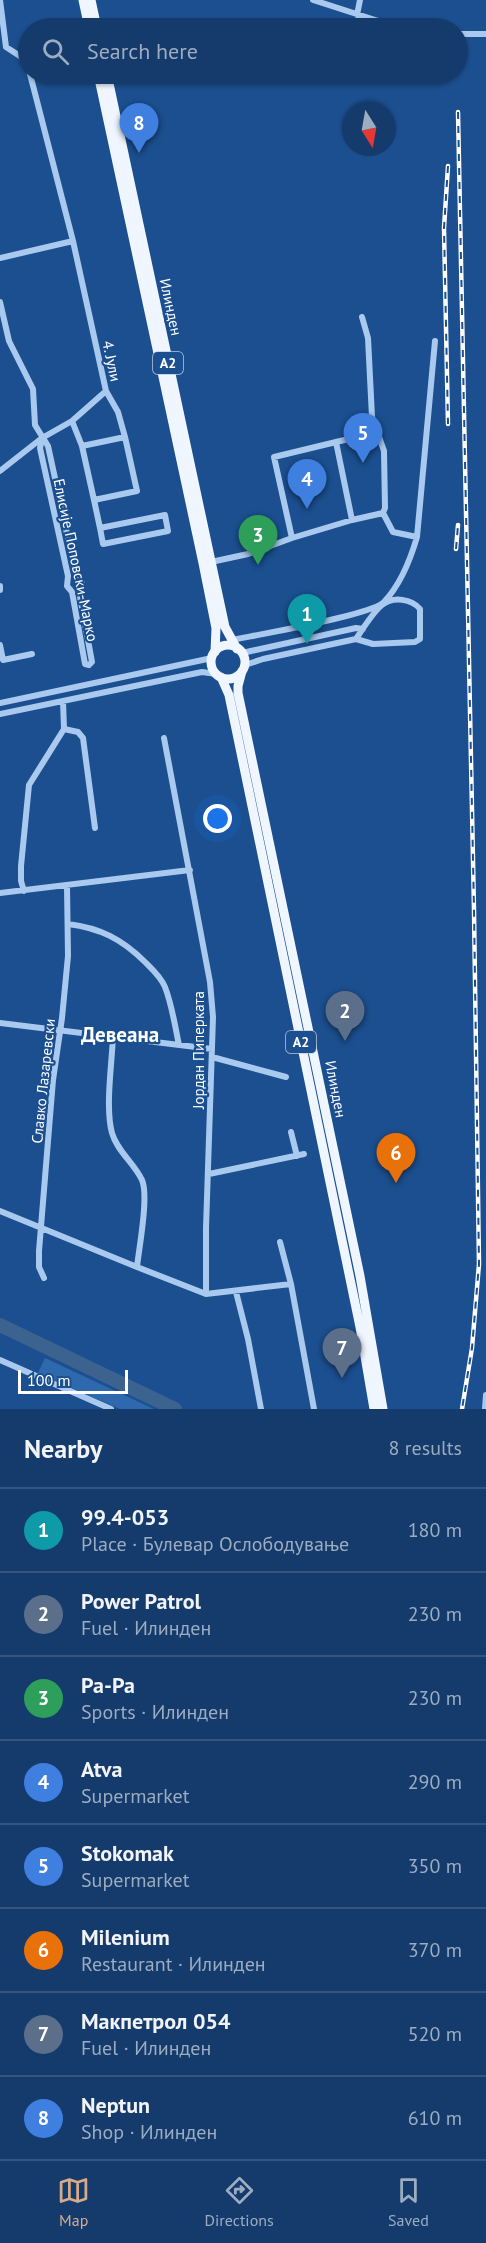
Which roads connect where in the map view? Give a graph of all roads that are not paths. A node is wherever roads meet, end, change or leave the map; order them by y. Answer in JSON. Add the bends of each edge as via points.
{"nodes":[{"id":1,"x":0,"y":0,"type":"edge"},
{"id":2,"x":82,"y":0,"type":"edge"},
{"id":3,"x":91,"y":0,"type":"edge"},
{"id":4,"x":313,"y":0,"type":"edge"},
{"id":5,"x":360,"y":0,"type":"edge"},
{"id":6,"x":357,"y":15,"type":"junction"},
{"id":7,"x":86,"y":18,"type":"edge"},
{"id":8,"x":95,"y":18,"type":"edge"},
{"id":9,"x":367,"y":18,"type":"edge"},
{"id":10,"x":468,"y":34,"type":"edge"},
{"id":11,"x":486,"y":34,"type":"edge"},
{"id":12,"x":18,"y":55,"type":"edge"},
{"id":13,"x":33,"y":84,"type":"edge"},
{"id":14,"x":100,"y":84,"type":"edge"},
{"id":15,"x":109,"y":84,"type":"edge"},
{"id":16,"x":73,"y":242,"type":"junction"},
{"id":17,"x":0,"y":258,"type":"edge"},
{"id":18,"x":0,"y":302,"type":"edge"},
{"id":19,"x":362,"y":317,"type":"dead end"},
{"id":20,"x":435,"y":341,"type":"dead end"},
{"id":21,"x":106,"y":392,"type":"junction"},
{"id":22,"x":72,"y":421,"type":"junction"},
{"id":23,"x":378,"y":436,"type":"junction"},
{"id":24,"x":125,"y":437,"type":"junction"},
{"id":25,"x":42,"y":438,"type":"junction"},
{"id":26,"x":336,"y":442,"type":"junction"},
{"id":27,"x":82,"y":446,"type":"junction"},
{"id":28,"x":0,"y":471,"type":"edge"},
{"id":29,"x":94,"y":500,"type":"junction"},
{"id":30,"x":383,"y":513,"type":"junction"},
{"id":31,"x":352,"y":520,"type":"junction"},
{"id":32,"x":100,"y":528,"type":"junction"},
{"id":33,"x":417,"y":537,"type":"junction"},
{"id":34,"x":292,"y":538,"type":"junction"},
{"id":35,"x":212,"y":562,"type":"junction"},
{"id":36,"x":0,"y":586,"type":"edge"},
{"id":37,"x":0,"y":590,"type":"edge"},
{"id":38,"x":382,"y":604,"type":"junction"},
{"id":39,"x":363,"y":629,"type":"junction"},
{"id":40,"x":356,"y":639,"type":"junction"},
{"id":41,"x":232,"y":640,"type":"junction"},
{"id":42,"x":0,"y":645,"type":"edge"},
{"id":43,"x":240,"y":651,"type":"junction"},
{"id":44,"x":32,"y":654,"type":"dead end"},
{"id":45,"x":213,"y":655,"type":"junction"},
{"id":46,"x":2,"y":662,"type":"edge"},
{"id":47,"x":242,"y":671,"type":"junction"},
{"id":48,"x":219,"y":676,"type":"junction"},
{"id":49,"x":63,"y":700,"type":"junction"},
{"id":50,"x":0,"y":703,"type":"edge"},
{"id":51,"x":0,"y":714,"type":"edge"},
{"id":52,"x":64,"y":729,"type":"junction"},
{"id":53,"x":164,"y":738,"type":"dead end"},
{"id":54,"x":95,"y":828,"type":"dead end"},
{"id":55,"x":190,"y":870,"type":"junction"},
{"id":56,"x":67,"y":886,"type":"junction"},
{"id":57,"x":24,"y":891,"type":"junction"},
{"id":58,"x":0,"y":893,"type":"edge"},
{"id":59,"x":68,"y":924,"type":"junction"},
{"id":60,"x":0,"y":1023,"type":"edge"},
{"id":61,"x":59,"y":1029,"type":"junction"},
{"id":62,"x":113,"y":1036,"type":"junction"},
{"id":63,"x":179,"y":1045,"type":"junction"},
{"id":64,"x":212,"y":1049,"type":"junction"},
{"id":65,"x":212,"y":1057,"type":"junction"},
{"id":66,"x":286,"y":1077,"type":"dead end"},
{"id":67,"x":291,"y":1132,"type":"dead end"},
{"id":68,"x":304,"y":1154,"type":"dead end"},
{"id":69,"x":297,"y":1156,"type":"junction"},
{"id":70,"x":209,"y":1174,"type":"junction"},
{"id":71,"x":0,"y":1210,"type":"edge"},
{"id":72,"x":42,"y":1227,"type":"junction"},
{"id":73,"x":280,"y":1242,"type":"dead end"},
{"id":74,"x":137,"y":1268,"type":"junction"},
{"id":75,"x":45,"y":1278,"type":"dead end"},
{"id":76,"x":291,"y":1284,"type":"junction"},
{"id":77,"x":236,"y":1292,"type":"junction"},
{"id":78,"x":206,"y":1294,"type":"junction"},
{"id":79,"x":0,"y":1360,"type":"edge"},
{"id":80,"x":486,"y":1395,"type":"edge"},
{"id":81,"x":111,"y":1409,"type":"edge"},
{"id":82,"x":261,"y":1409,"type":"edge"},
{"id":83,"x":314,"y":1409,"type":"edge"},
{"id":84,"x":374,"y":1409,"type":"edge"},
{"id":85,"x":383,"y":1409,"type":"edge"},
{"id":86,"x":485,"y":1409,"type":"edge"}],
"edges":[{"from":1,"to":12,"type":"street","via":[[6,47]]},
{"from":2,"to":7,"type":"main road"},
{"from":3,"to":8,"type":"main road"},
{"from":4,"to":6,"type":"street"},
{"from":5,"to":6,"type":"street"},
{"from":6,"to":9,"type":"street"},
{"from":10,"to":11,"type":"street"},
{"from":13,"to":16,"type":"street","name":"4. Јули"},
{"from":14,"to":45,"type":"main road","name":"Илинден","number":"A2","via":[[216,628]]},
{"from":15,"to":35,"type":"main road","name":"Илинден","number":"A2"},
{"from":16,"to":17,"type":"street"},
{"from":16,"to":21,"type":"street","name":"4. Јули"},
{"from":18,"to":25,"type":"street","name":"Елисије Поповски-Марко","via":[[9,341],[33,389],[36,425]]},
{"from":19,"to":23,"type":"street","via":[[368,338],[372,417]]},
{"from":20,"to":33,"type":"street"},
{"from":21,"to":22,"type":"street","name":"4. Јули"},
{"from":21,"to":24,"type":"street","via":[[118,412]]},
{"from":22,"to":25,"type":"street","name":"4. Јули"},
{"from":22,"to":27,"type":"street"},
{"from":23,"to":26,"type":"street","via":[[370,434]]},
{"from":23,"to":30,"type":"street","via":[[384,451]]},
{"from":24,"to":27,"type":"street"},
{"from":24,"to":29,"type":"street","via":[[137,491]]},
{"from":25,"to":25,"type":"street","name":"Елисије Поповски-Марко","via":[[40,448],[67,585],[72,592],[85,664],[89,665],[92,662],[82,583],[76,575],[48,446]]},
{"from":25,"to":28,"type":"street","name":"4. Јули"},
{"from":26,"to":31,"type":"street"},
{"from":26,"to":34,"type":"street","via":[[274,457]]},
{"from":27,"to":29,"type":"street"},
{"from":29,"to":32,"type":"street"},
{"from":30,"to":31,"type":"street"},
{"from":30,"to":33,"type":"street","via":[[393,532]]},
{"from":31,"to":34,"type":"street"},
{"from":32,"to":32,"type":"street","via":[[165,515],[168,531],[103,544]]},
{"from":33,"to":38,"type":"street","via":[[408,567]]},
{"from":34,"to":35,"type":"street"},
{"from":35,"to":41,"type":"main road","name":"Илинден","number":"A2","via":[[225,627]]},
{"from":36,"to":37,"type":"street"},
{"from":38,"to":39,"type":"street"},
{"from":38,"to":40,"type":"street","via":[[402,599],[416,604],[420,609],[420,639],[373,644]]},
{"from":38,"to":41,"type":"street"},
{"from":39,"to":40,"type":"street"},
{"from":39,"to":43,"type":"street"},
{"from":40,"to":47,"type":"street","via":[[263,658]]},
{"from":41,"to":43,"type":"main road","name":"Илинден","number":"A2"},
{"from":42,"to":46,"type":"street"},
{"from":43,"to":45,"type":"main road","via":[[228,645]]},
{"from":43,"to":47,"type":"main road","name":"Илинден","number":"A2"},
{"from":44,"to":46,"type":"street"},
{"from":45,"to":48,"type":"main road","name":"Илинден","number":"A2","via":[[212,667]]},
{"from":45,"to":50,"type":"street"},
{"from":47,"to":48,"type":"main road","via":[[235,677]]},
{"from":47,"to":85,"type":"main road","name":"Илинден","number":"A2","via":[[238,693],[360,1276]]},
{"from":48,"to":49,"type":"street","via":[[202,672]]},
{"from":48,"to":84,"type":"main road","name":"Илинден","number":"A2","via":[[231,706]]},
{"from":49,"to":51,"type":"street"},
{"from":49,"to":52,"type":"street"},
{"from":52,"to":54,"type":"street","via":[[78,732],[83,738]]},
{"from":52,"to":57,"type":"street","via":[[28,785],[21,866]]},
{"from":53,"to":55,"type":"street","name":"Јордан Пиперката"},
{"from":55,"to":56,"type":"street"},
{"from":55,"to":64,"type":"street","name":"Јордан Пиперката","via":[[210,982]]},
{"from":56,"to":57,"type":"street"},
{"from":56,"to":59,"type":"street","name":"Славко Лазаревски"},
{"from":57,"to":58,"type":"street"},
{"from":59,"to":61,"type":"street","name":"Славко Лазаревски"},
{"from":59,"to":63,"type":"street","via":[[107,934],[128,946],[152,968],[164,985]]},
{"from":60,"to":61,"type":"street"},
{"from":61,"to":62,"type":"street"},
{"from":61,"to":72,"type":"street","name":"Славко Лазаревски"},
{"from":62,"to":63,"type":"street"},
{"from":62,"to":74,"type":"street","via":[[109,1112],[112,1133],[143,1182]]},
{"from":63,"to":64,"type":"street"},
{"from":64,"to":65,"type":"street","name":"Јордан Пиперката"},
{"from":65,"to":66,"type":"street"},
{"from":65,"to":70,"type":"street","name":"Јордан Пиперката"},
{"from":67,"to":69,"type":"street"},
{"from":68,"to":69,"type":"street"},
{"from":69,"to":70,"type":"street"},
{"from":70,"to":78,"type":"street","name":"Јордан Пиперката"},
{"from":71,"to":72,"type":"street"},
{"from":72,"to":74,"type":"street"},
{"from":72,"to":75,"type":"street","name":"Славко Лазаревски","via":[[39,1267]]},
{"from":73,"to":76,"type":"street"},
{"from":74,"to":78,"type":"street"},
{"from":76,"to":77,"type":"street"},
{"from":76,"to":83,"type":"street"},
{"from":77,"to":78,"type":"street"},
{"from":77,"to":82,"type":"street"},
{"from":79,"to":81,"type":"street"},
{"from":80,"to":86,"type":"street"}]}
